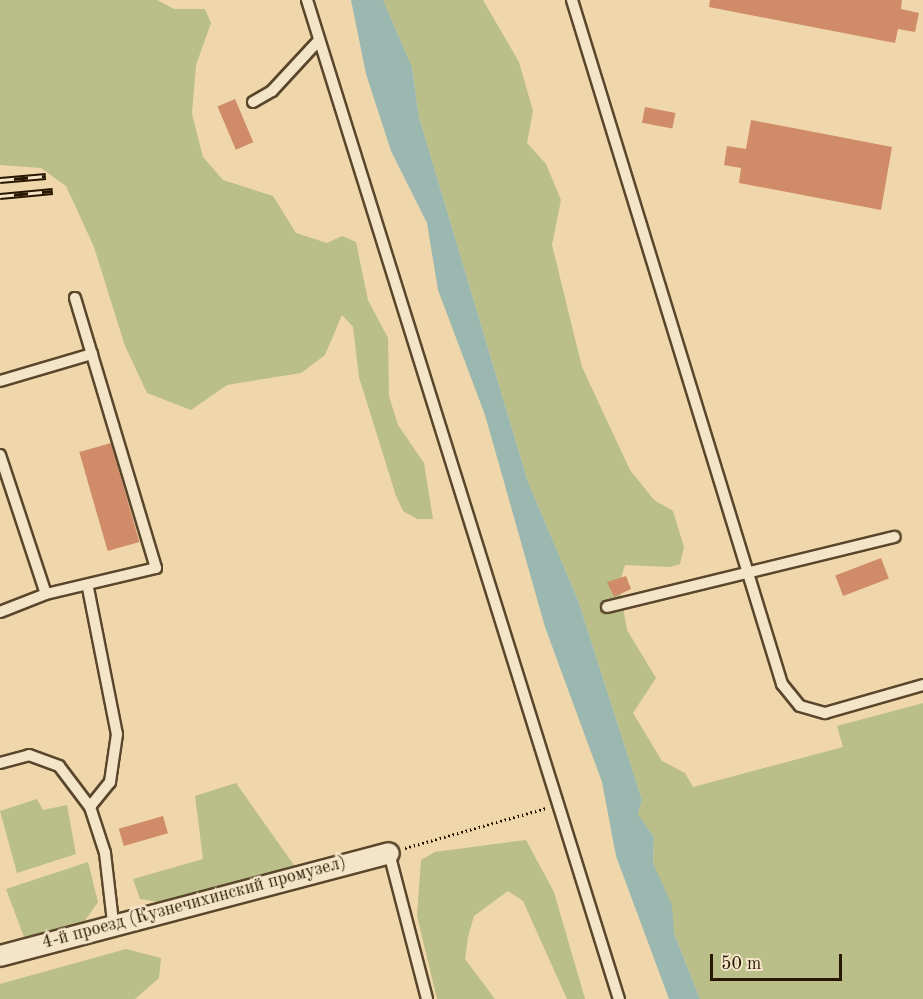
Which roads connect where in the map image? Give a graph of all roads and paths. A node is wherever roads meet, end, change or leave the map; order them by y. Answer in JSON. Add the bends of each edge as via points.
{"nodes":[{"id":1,"x":307,"y":0,"type":"edge"},
{"id":2,"x":573,"y":0,"type":"edge"},
{"id":3,"x":319,"y":40,"type":"junction"},
{"id":4,"x":253,"y":102,"type":"dead end"},
{"id":5,"x":75,"y":298,"type":"dead end"},
{"id":6,"x":92,"y":354,"type":"junction"},
{"id":7,"x":0,"y":381,"type":"edge"},
{"id":8,"x":0,"y":456,"type":"edge"},
{"id":9,"x":895,"y":537,"type":"dead end"},
{"id":10,"x":747,"y":572,"type":"junction"},
{"id":11,"x":88,"y":588,"type":"junction"},
{"id":12,"x":46,"y":594,"type":"junction"},
{"id":13,"x":607,"y":607,"type":"dead end"},
{"id":14,"x":0,"y":612,"type":"edge"},
{"id":15,"x":923,"y":685,"type":"edge"},
{"id":16,"x":0,"y":764,"type":"edge"},
{"id":17,"x":561,"y":803,"type":"junction"},
{"id":18,"x":90,"y":807,"type":"junction"},
{"id":19,"x":389,"y":852,"type":"junction"},
{"id":20,"x":113,"y":922,"type":"junction"},
{"id":21,"x":0,"y":956,"type":"edge"},
{"id":22,"x":427,"y":999,"type":"edge"},
{"id":23,"x":618,"y":999,"type":"edge"}],
"edges":[{"from":1,"to":3,"type":"lane"},
{"from":2,"to":10,"type":"lane"},
{"from":3,"to":4,"type":"lane","via":[[272,91]]},
{"from":3,"to":17,"type":"lane"},
{"from":5,"to":6,"type":"lane"},
{"from":6,"to":7,"type":"lane"},
{"from":6,"to":11,"type":"lane","via":[[156,568]]},
{"from":8,"to":12,"type":"lane"},
{"from":9,"to":10,"type":"lane"},
{"from":10,"to":13,"type":"lane"},
{"from":10,"to":15,"type":"lane","via":[[782,684],[800,706],[825,713]]},
{"from":11,"to":12,"type":"lane"},
{"from":11,"to":18,"type":"lane","via":[[117,734],[110,782]]},
{"from":12,"to":14,"type":"lane"},
{"from":16,"to":18,"type":"lane","via":[[29,755],[58,766]]},
{"from":17,"to":19,"type":"path"},
{"from":17,"to":23,"type":"lane"},
{"from":18,"to":20,"type":"lane","via":[[105,853]]},
{"from":19,"to":20,"type":"street","name":"4-й проезд (Кузнечихинский промузел)"},
{"from":19,"to":22,"type":"lane"},
{"from":20,"to":21,"type":"street","name":"4-й проезд (Кузнечихинский промузел)"}]}
